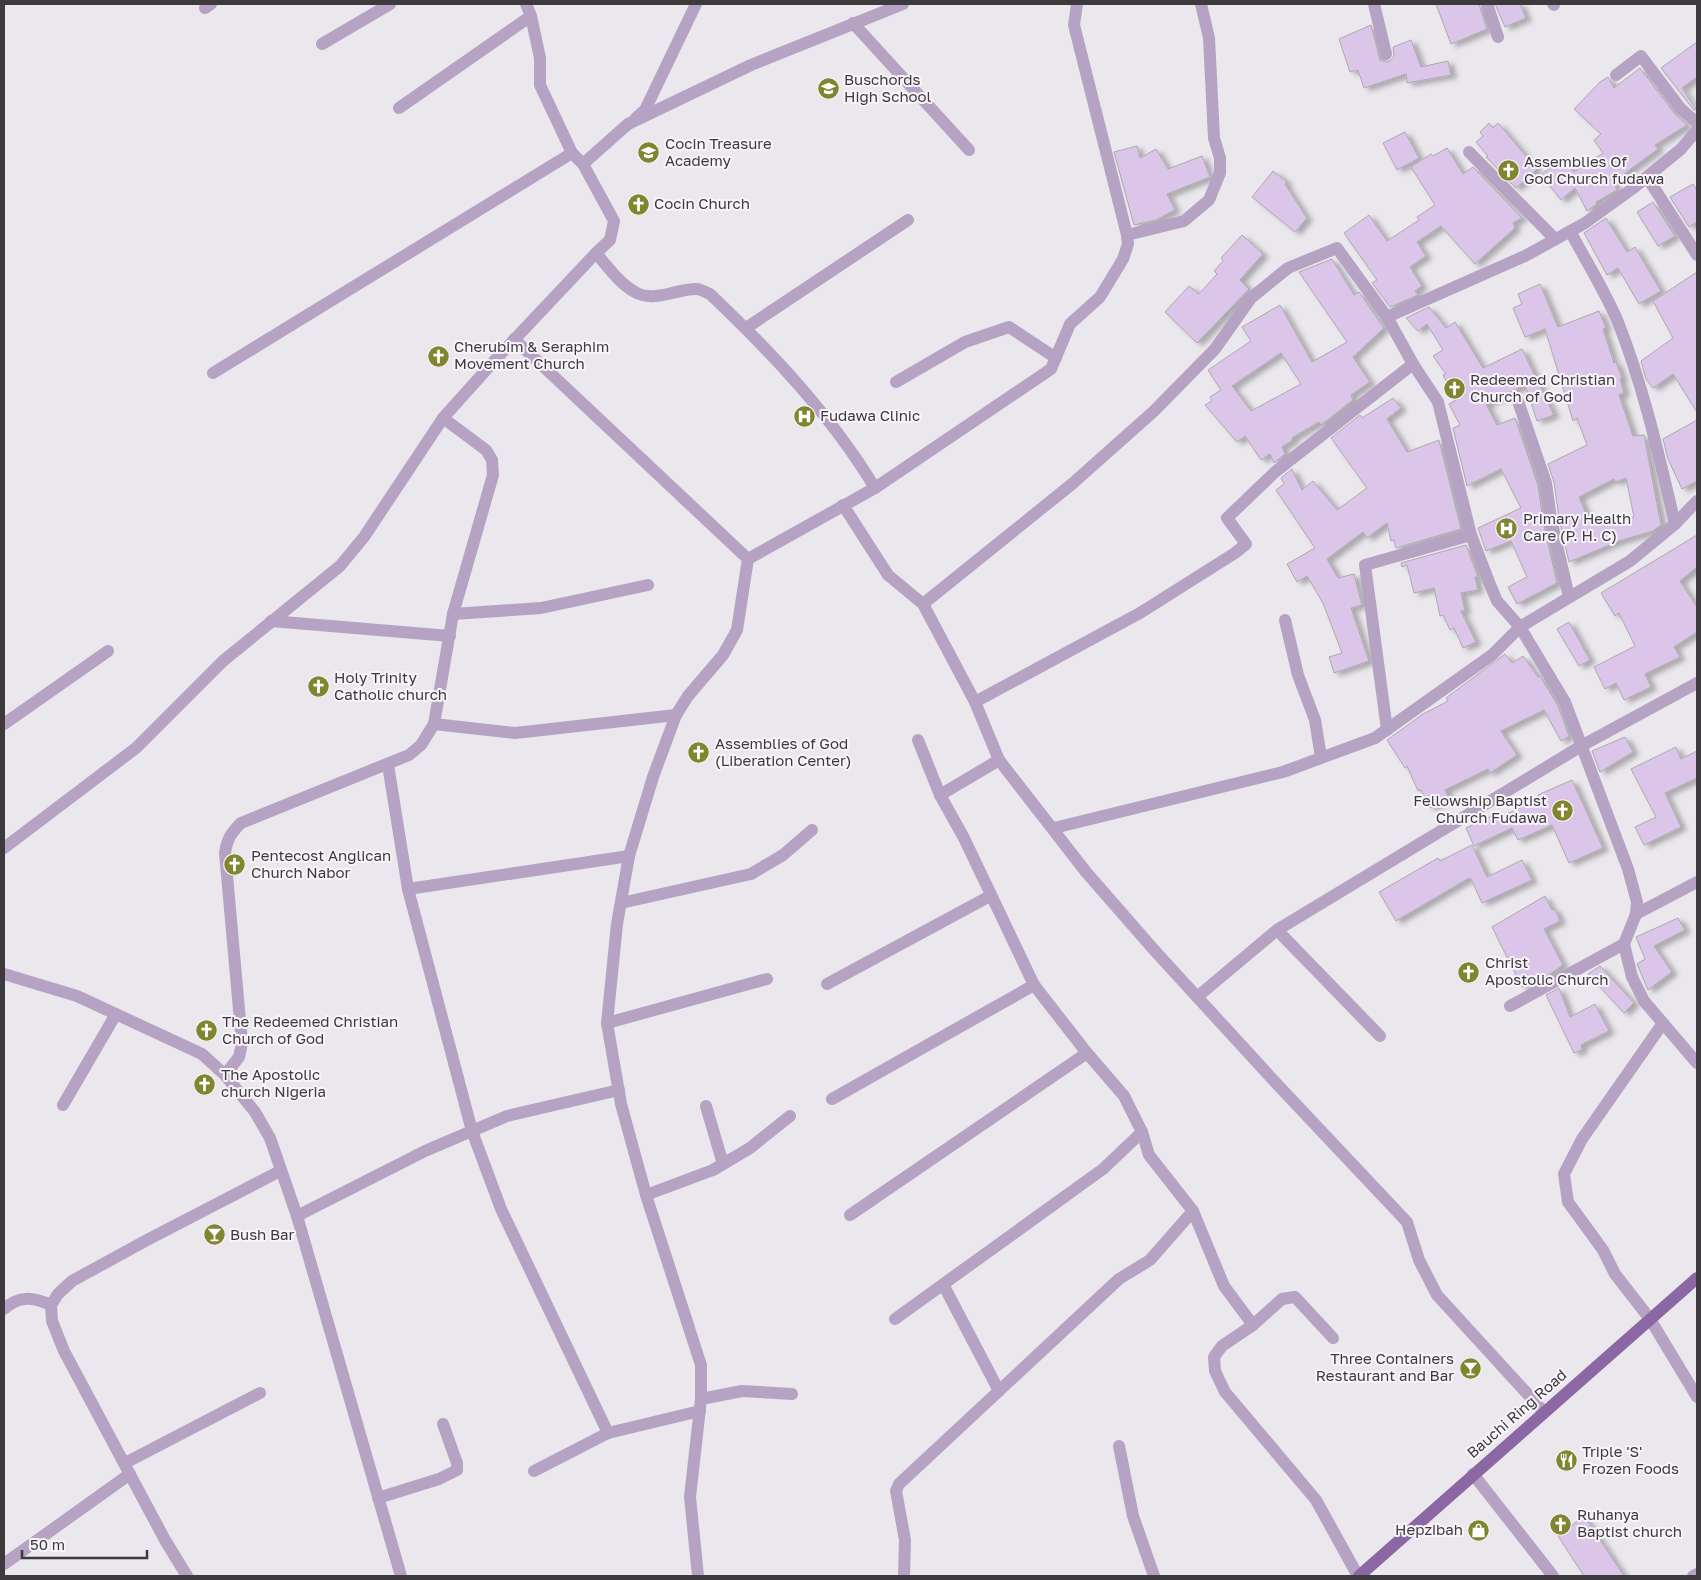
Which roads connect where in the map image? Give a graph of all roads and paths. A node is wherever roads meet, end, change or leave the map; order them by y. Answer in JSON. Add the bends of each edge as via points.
{"nodes":[{"id":1,"x":390,"y":4,"type":"edge"},
{"id":2,"x":526,"y":4,"type":"edge"},
{"id":3,"x":696,"y":4,"type":"edge"},
{"id":4,"x":903,"y":4,"type":"edge"},
{"id":5,"x":1077,"y":4,"type":"edge"},
{"id":6,"x":1202,"y":4,"type":"edge"},
{"id":7,"x":1375,"y":4,"type":"edge"},
{"id":8,"x":1487,"y":4,"type":"edge"},
{"id":9,"x":531,"y":16,"type":"junction"},
{"id":10,"x":853,"y":23,"type":"junction"},
{"id":11,"x":1498,"y":37,"type":"dead end"},
{"id":12,"x":322,"y":44,"type":"dead end"},
{"id":13,"x":1386,"y":54,"type":"dead end"},
{"id":14,"x":1616,"y":75,"type":"dead end"},
{"id":15,"x":399,"y":108,"type":"dead end"},
{"id":16,"x":628,"y":124,"type":"junction"},
{"id":17,"x":1697,"y":124,"type":"edge"},
{"id":18,"x":1697,"y":130,"type":"edge"},
{"id":19,"x":1697,"y":146,"type":"edge"},
{"id":20,"x":1681,"y":149,"type":"junction"},
{"id":21,"x":969,"y":150,"type":"dead end"},
{"id":22,"x":1469,"y":152,"type":"dead end"},
{"id":23,"x":572,"y":153,"type":"junction"},
{"id":24,"x":583,"y":164,"type":"junction"},
{"id":25,"x":1647,"y":176,"type":"junction"},
{"id":26,"x":908,"y":220,"type":"dead end"},
{"id":27,"x":1570,"y":231,"type":"junction"},
{"id":28,"x":1127,"y":235,"type":"junction"},
{"id":29,"x":1556,"y":239,"type":"junction"},
{"id":30,"x":596,"y":253,"type":"junction"},
{"id":31,"x":1697,"y":255,"type":"edge"},
{"id":32,"x":1386,"y":317,"type":"junction"},
{"id":33,"x":746,"y":328,"type":"junction"},
{"id":34,"x":514,"y":339,"type":"junction"},
{"id":35,"x":1056,"y":358,"type":"junction"},
{"id":36,"x":1413,"y":364,"type":"junction"},
{"id":37,"x":213,"y":372,"type":"dead end"},
{"id":38,"x":896,"y":382,"type":"dead end"},
{"id":39,"x":1518,"y":401,"type":"dead end"},
{"id":40,"x":443,"y":418,"type":"junction"},
{"id":41,"x":875,"y":488,"type":"junction"},
{"id":42,"x":1697,"y":501,"type":"edge"},
{"id":43,"x":843,"y":505,"type":"junction"},
{"id":44,"x":1675,"y":524,"type":"junction"},
{"id":45,"x":1471,"y":535,"type":"junction"},
{"id":46,"x":748,"y":559,"type":"junction"},
{"id":47,"x":648,"y":585,"type":"dead end"},
{"id":48,"x":1569,"y":597,"type":"junction"},
{"id":49,"x":923,"y":604,"type":"junction"},
{"id":50,"x":453,"y":614,"type":"junction"},
{"id":51,"x":271,"y":620,"type":"junction"},
{"id":52,"x":1285,"y":620,"type":"dead end"},
{"id":53,"x":1520,"y":626,"type":"junction"},
{"id":54,"x":450,"y":636,"type":"junction"},
{"id":55,"x":108,"y":650,"type":"dead end"},
{"id":56,"x":1697,"y":683,"type":"edge"},
{"id":57,"x":974,"y":702,"type":"junction"},
{"id":58,"x":676,"y":715,"type":"junction"},
{"id":59,"x":4,"y":724,"type":"edge"},
{"id":60,"x":434,"y":724,"type":"junction"},
{"id":61,"x":1387,"y":730,"type":"junction"},
{"id":62,"x":918,"y":740,"type":"dead end"},
{"id":63,"x":1583,"y":745,"type":"junction"},
{"id":64,"x":1321,"y":757,"type":"junction"},
{"id":65,"x":999,"y":760,"type":"junction"},
{"id":66,"x":388,"y":765,"type":"junction"},
{"id":67,"x":940,"y":795,"type":"junction"},
{"id":68,"x":1054,"y":828,"type":"junction"},
{"id":69,"x":812,"y":830,"type":"dead end"},
{"id":70,"x":4,"y":848,"type":"edge"},
{"id":71,"x":629,"y":856,"type":"junction"},
{"id":72,"x":1697,"y":882,"type":"edge"},
{"id":73,"x":408,"y":889,"type":"junction"},
{"id":74,"x":990,"y":896,"type":"junction"},
{"id":75,"x":621,"y":903,"type":"junction"},
{"id":76,"x":1636,"y":914,"type":"junction"},
{"id":77,"x":1277,"y":930,"type":"junction"},
{"id":78,"x":1624,"y":944,"type":"junction"},
{"id":79,"x":4,"y":974,"type":"edge"},
{"id":80,"x":766,"y":979,"type":"dead end"},
{"id":81,"x":827,"y":984,"type":"dead end"},
{"id":82,"x":1034,"y":985,"type":"junction"},
{"id":83,"x":1197,"y":997,"type":"junction"},
{"id":84,"x":1510,"y":1006,"type":"dead end"},
{"id":85,"x":116,"y":1014,"type":"junction"},
{"id":86,"x":606,"y":1023,"type":"junction"},
{"id":87,"x":1663,"y":1023,"type":"junction"},
{"id":88,"x":1380,"y":1036,"type":"dead end"},
{"id":89,"x":1087,"y":1053,"type":"junction"},
{"id":90,"x":1697,"y":1063,"type":"edge"},
{"id":91,"x":225,"y":1075,"type":"junction"},
{"id":92,"x":619,"y":1090,"type":"junction"},
{"id":93,"x":832,"y":1099,"type":"dead end"},
{"id":94,"x":63,"y":1105,"type":"dead end"},
{"id":95,"x":706,"y":1106,"type":"dead end"},
{"id":96,"x":790,"y":1116,"type":"dead end"},
{"id":97,"x":472,"y":1131,"type":"junction"},
{"id":98,"x":1142,"y":1132,"type":"junction"},
{"id":99,"x":723,"y":1164,"type":"junction"},
{"id":100,"x":280,"y":1171,"type":"junction"},
{"id":101,"x":646,"y":1195,"type":"junction"},
{"id":102,"x":1193,"y":1211,"type":"junction"},
{"id":103,"x":850,"y":1215,"type":"dead end"},
{"id":104,"x":297,"y":1216,"type":"junction"},
{"id":105,"x":1697,"y":1278,"type":"edge"},
{"id":106,"x":944,"y":1286,"type":"junction"},
{"id":107,"x":52,"y":1305,"type":"junction"},
{"id":108,"x":4,"y":1309,"type":"edge"},
{"id":109,"x":896,"y":1319,"type":"dead end"},
{"id":110,"x":1650,"y":1319,"type":"junction"},
{"id":111,"x":1252,"y":1325,"type":"junction"},
{"id":112,"x":1333,"y":1338,"type":"dead end"},
{"id":113,"x":999,"y":1391,"type":"junction"},
{"id":114,"x":260,"y":1393,"type":"dead end"},
{"id":115,"x":792,"y":1394,"type":"dead end"},
{"id":116,"x":1697,"y":1397,"type":"edge"},
{"id":117,"x":701,"y":1405,"type":"junction"},
{"id":118,"x":1544,"y":1412,"type":"junction"},
{"id":119,"x":443,"y":1424,"type":"dead end"},
{"id":120,"x":608,"y":1433,"type":"junction"},
{"id":121,"x":1119,"y":1446,"type":"dead end"},
{"id":122,"x":128,"y":1469,"type":"junction"},
{"id":123,"x":534,"y":1471,"type":"dead end"},
{"id":124,"x":1473,"y":1474,"type":"junction"},
{"id":125,"x":378,"y":1498,"type":"junction"},
{"id":126,"x":4,"y":1564,"type":"edge"},
{"id":127,"x":1697,"y":1574,"type":"edge"},
{"id":128,"x":187,"y":1576,"type":"edge"},
{"id":129,"x":401,"y":1576,"type":"edge"},
{"id":130,"x":698,"y":1576,"type":"edge"},
{"id":131,"x":904,"y":1576,"type":"edge"},
{"id":132,"x":1154,"y":1576,"type":"edge"},
{"id":133,"x":1358,"y":1576,"type":"edge"},
{"id":134,"x":1553,"y":1576,"type":"edge"},
{"id":135,"x":1693,"y":1576,"type":"edge"}],
"edges":[{"from":1,"to":12,"type":"street"},
{"from":2,"to":9,"type":"street"},
{"from":3,"to":16,"type":"street","via":[[645,110]]},
{"from":4,"to":10,"type":"street"},
{"from":5,"to":28,"type":"street","via":[[1074,25]]},
{"from":6,"to":28,"type":"street","via":[[1209,38],[1214,138],[1220,158],[1220,173],[1208,200],[1184,220]]},
{"from":7,"to":13,"type":"street"},
{"from":8,"to":11,"type":"street"},
{"from":9,"to":15,"type":"street"},
{"from":9,"to":23,"type":"street","via":[[540,58],[540,85]]},
{"from":10,"to":16,"type":"street","via":[[751,65]]},
{"from":10,"to":21,"type":"street"},
{"from":14,"to":17,"type":"street","via":[[1641,56]]},
{"from":16,"to":24,"type":"street"},
{"from":18,"to":20,"type":"street"},
{"from":19,"to":20,"type":"street"},
{"from":20,"to":25,"type":"street"},
{"from":22,"to":29,"type":"street"},
{"from":23,"to":24,"type":"street"},
{"from":23,"to":37,"type":"street"},
{"from":24,"to":30,"type":"street","via":[[614,221],[610,240]]},
{"from":25,"to":27,"type":"street","via":[[1586,223]]},
{"from":25,"to":31,"type":"street"},
{"from":26,"to":33,"type":"street"},
{"from":27,"to":29,"type":"street"},
{"from":27,"to":44,"type":"street","via":[[1617,320],[1631,358]]},
{"from":28,"to":35,"type":"street","via":[[1123,259],[1100,297],[1070,324]]},
{"from":29,"to":32,"type":"street","via":[[1525,256]]},
{"from":30,"to":33,"type":"street","via":[[635,292],[646,296],[697,289],[710,294]]},
{"from":30,"to":34,"type":"street"},
{"from":32,"to":36,"type":"street"},
{"from":32,"to":49,"type":"street","via":[[1337,248],[1288,268],[1251,298],[1215,349],[1154,411],[1072,484]]},
{"from":33,"to":41,"type":"street","via":[[850,448]]},
{"from":34,"to":40,"type":"street"},
{"from":34,"to":46,"type":"street"},
{"from":35,"to":38,"type":"street","via":[[1009,328],[965,342]]},
{"from":35,"to":41,"type":"street","via":[[1051,369]]},
{"from":36,"to":45,"type":"street","via":[[1438,402]]},
{"from":36,"to":57,"type":"street","via":[[1275,472],[1227,518],[1246,544],[1236,553],[1140,612]]},
{"from":39,"to":48,"type":"street","via":[[1546,483]]},
{"from":40,"to":50,"type":"street","via":[[486,450],[492,460],[492,475]]},
{"from":40,"to":51,"type":"street","via":[[364,537],[340,566]]},
{"from":41,"to":43,"type":"street"},
{"from":42,"to":44,"type":"street"},
{"from":43,"to":46,"type":"street"},
{"from":43,"to":49,"type":"street","via":[[888,575]]},
{"from":44,"to":48,"type":"street","via":[[1630,561]]},
{"from":45,"to":53,"type":"street","via":[[1497,601]]},
{"from":45,"to":61,"type":"street","via":[[1365,565]]},
{"from":46,"to":58,"type":"street","via":[[737,630]]},
{"from":47,"to":50,"type":"street","via":[[540,608]]},
{"from":48,"to":53,"type":"street"},
{"from":49,"to":57,"type":"street"},
{"from":50,"to":54,"type":"street"},
{"from":51,"to":54,"type":"street"},
{"from":51,"to":70,"type":"street","via":[[223,661],[136,748]]},
{"from":52,"to":64,"type":"street","via":[[1298,676],[1315,720]]},
{"from":53,"to":61,"type":"street","via":[[1492,655]]},
{"from":53,"to":63,"type":"street","via":[[1565,702]]},
{"from":54,"to":60,"type":"street"},
{"from":55,"to":59,"type":"street"},
{"from":56,"to":63,"type":"street"},
{"from":57,"to":65,"type":"street"},
{"from":58,"to":60,"type":"street","via":[[516,733]]},
{"from":58,"to":71,"type":"street"},
{"from":60,"to":66,"type":"street","via":[[409,755]]},
{"from":61,"to":64,"type":"street","via":[[1375,738]]},
{"from":62,"to":67,"type":"street"},
{"from":63,"to":76,"type":"street","via":[[1628,869],[1637,902]]},
{"from":63,"to":77,"type":"street"},
{"from":64,"to":68,"type":"street","via":[[1283,772]]},
{"from":65,"to":67,"type":"street"},
{"from":65,"to":68,"type":"street"},
{"from":66,"to":73,"type":"street"},
{"from":66,"to":91,"type":"street","via":[[241,823],[229,837],[226,853],[242,1044],[239,1057]]},
{"from":67,"to":74,"type":"street"},
{"from":68,"to":83,"type":"street","via":[[1086,872]]},
{"from":69,"to":75,"type":"street","via":[[783,855],[751,874]]},
{"from":71,"to":73,"type":"street"},
{"from":71,"to":75,"type":"street"},
{"from":72,"to":76,"type":"street"},
{"from":73,"to":97,"type":"street"},
{"from":74,"to":81,"type":"street"},
{"from":74,"to":82,"type":"street"},
{"from":75,"to":86,"type":"street"},
{"from":76,"to":78,"type":"street"},
{"from":77,"to":83,"type":"street"},
{"from":77,"to":88,"type":"street"},
{"from":78,"to":84,"type":"street"},
{"from":78,"to":87,"type":"street","via":[[1632,977],[1644,1001]]},
{"from":79,"to":85,"type":"street","via":[[77,996]]},
{"from":80,"to":86,"type":"street"},
{"from":82,"to":89,"type":"street"},
{"from":82,"to":93,"type":"street"},
{"from":83,"to":118,"type":"street","via":[[1407,1222],[1419,1260],[1437,1295]]},
{"from":85,"to":91,"type":"street","via":[[202,1054]]},
{"from":85,"to":94,"type":"street"},
{"from":86,"to":92,"type":"street"},
{"from":87,"to":90,"type":"street"},
{"from":87,"to":110,"type":"street","via":[[1582,1139],[1564,1174],[1568,1202],[1603,1250],[1615,1274]]},
{"from":89,"to":98,"type":"street","via":[[1124,1096]]},
{"from":89,"to":103,"type":"street"},
{"from":91,"to":100,"type":"street","via":[[270,1138]]},
{"from":92,"to":97,"type":"street","via":[[507,1116]]},
{"from":92,"to":101,"type":"street"},
{"from":95,"to":99,"type":"street"},
{"from":96,"to":99,"type":"street","via":[[750,1148]]},
{"from":97,"to":104,"type":"street","via":[[424,1151]]},
{"from":97,"to":120,"type":"street","via":[[502,1209]]},
{"from":98,"to":102,"type":"street","via":[[1149,1155]]},
{"from":98,"to":106,"type":"street","via":[[1103,1169]]},
{"from":99,"to":101,"type":"street"},
{"from":100,"to":104,"type":"street"},
{"from":100,"to":107,"type":"street","via":[[72,1281]]},
{"from":101,"to":117,"type":"street","via":[[701,1365]]},
{"from":102,"to":111,"type":"street","via":[[1224,1286]]},
{"from":102,"to":113,"type":"street","via":[[1150,1260],[1119,1279]]},
{"from":104,"to":125,"type":"street"},
{"from":105,"to":110,"type":"main road","name":"Bauchi Ring Road"},
{"from":106,"to":109,"type":"street"},
{"from":106,"to":113,"type":"street"},
{"from":107,"to":108,"type":"street","via":[[27,1298],[14,1301]]},
{"from":107,"to":122,"type":"street","via":[[52,1321],[64,1351]]},
{"from":110,"to":116,"type":"street"},
{"from":110,"to":118,"type":"main road","name":"Bauchi Ring Road"},
{"from":111,"to":112,"type":"street","via":[[1282,1299],[1295,1297]]},
{"from":111,"to":133,"type":"street","via":[[1222,1346],[1214,1357],[1215,1371],[1225,1392],[1316,1500]]},
{"from":113,"to":131,"type":"street","via":[[899,1484],[896,1491],[905,1540]]},
{"from":114,"to":122,"type":"street"},
{"from":115,"to":117,"type":"street","via":[[742,1391]]},
{"from":117,"to":120,"type":"street"},
{"from":117,"to":130,"type":"street","via":[[690,1497]]},
{"from":118,"to":124,"type":"main road","name":"Bauchi Ring Road"},
{"from":119,"to":125,"type":"street","via":[[457,1470]]},
{"from":120,"to":123,"type":"street"},
{"from":121,"to":132,"type":"street","via":[[1133,1516]]},
{"from":122,"to":126,"type":"street"},
{"from":122,"to":128,"type":"street"},
{"from":124,"to":133,"type":"main road","name":"Bauchi Ring Road"},
{"from":124,"to":134,"type":"street"},
{"from":125,"to":129,"type":"street"},
{"from":127,"to":135,"type":"street"}]}
